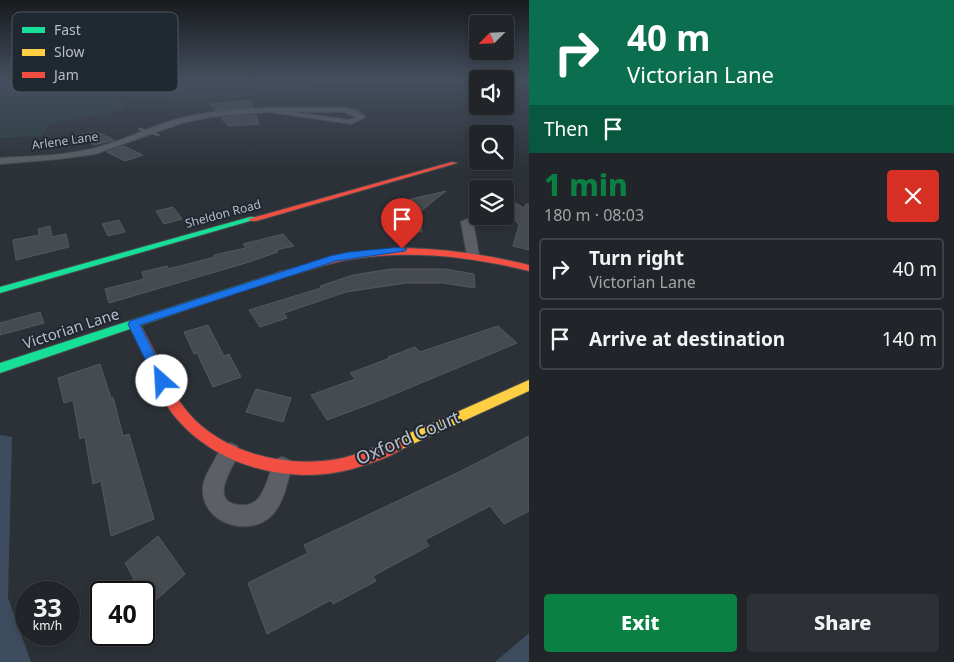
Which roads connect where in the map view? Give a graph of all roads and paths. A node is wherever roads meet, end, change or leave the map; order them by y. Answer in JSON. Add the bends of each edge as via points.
{"nodes":[{"id":1,"x":271,"y":111,"type":"junction"},
{"id":2,"x":279,"y":111,"type":"edge"},
{"id":3,"x":348,"y":111,"type":"edge"},
{"id":4,"x":140,"y":129,"type":"dead end"},
{"id":5,"x":149,"y":132,"type":"junction"},
{"id":6,"x":158,"y":135,"type":"dead end"},
{"id":7,"x":2,"y":162,"type":"edge"},
{"id":8,"x":454,"y":163,"type":"dead end"},
{"id":9,"x":467,"y":222,"type":"dead end"},
{"id":10,"x":473,"y":255,"type":"junction"},
{"id":11,"x":529,"y":268,"type":"edge"},
{"id":12,"x":0,"y":290,"type":"edge"},
{"id":13,"x":134,"y":324,"type":"junction"},
{"id":14,"x":0,"y":368,"type":"edge"},
{"id":15,"x":529,"y":385,"type":"edge"},
{"id":16,"x":230,"y":452,"type":"junction"},
{"id":17,"x":282,"y":466,"type":"junction"}],
"edges":[{"from":1,"to":2,"type":"street","name":"Arlene Lane"},
{"from":1,"to":3,"type":"street","name":"Arlene Lane","via":[[351,122],[362,117]]},
{"from":1,"to":5,"type":"street","name":"Arlene Lane","via":[[192,118]]},
{"from":4,"to":5,"type":"lane"},
{"from":5,"to":6,"type":"lane"},
{"from":5,"to":7,"type":"street","name":"Arlene Lane","via":[[94,151]]},
{"from":8,"to":12,"type":"street","name":"Sheldon Road"},
{"from":9,"to":10,"type":"street"},
{"from":10,"to":11,"type":"street","name":"Victorian Lane"},
{"from":10,"to":13,"type":"street","name":"Victorian Lane","via":[[412,249],[349,255]]},
{"from":13,"to":14,"type":"street","name":"Victorian Lane"},
{"from":13,"to":16,"type":"street","name":"Oxford Court","via":[[176,408],[197,431]]},
{"from":15,"to":17,"type":"street","name":"Oxford Court","via":[[371,457],[328,467]]},
{"from":16,"to":17,"type":"street","name":"Oxford Court"},
{"from":16,"to":17,"type":"street","via":[[213,491],[217,504],[227,513],[238,516],[253,515],[263,509],[270,500]]}]}
